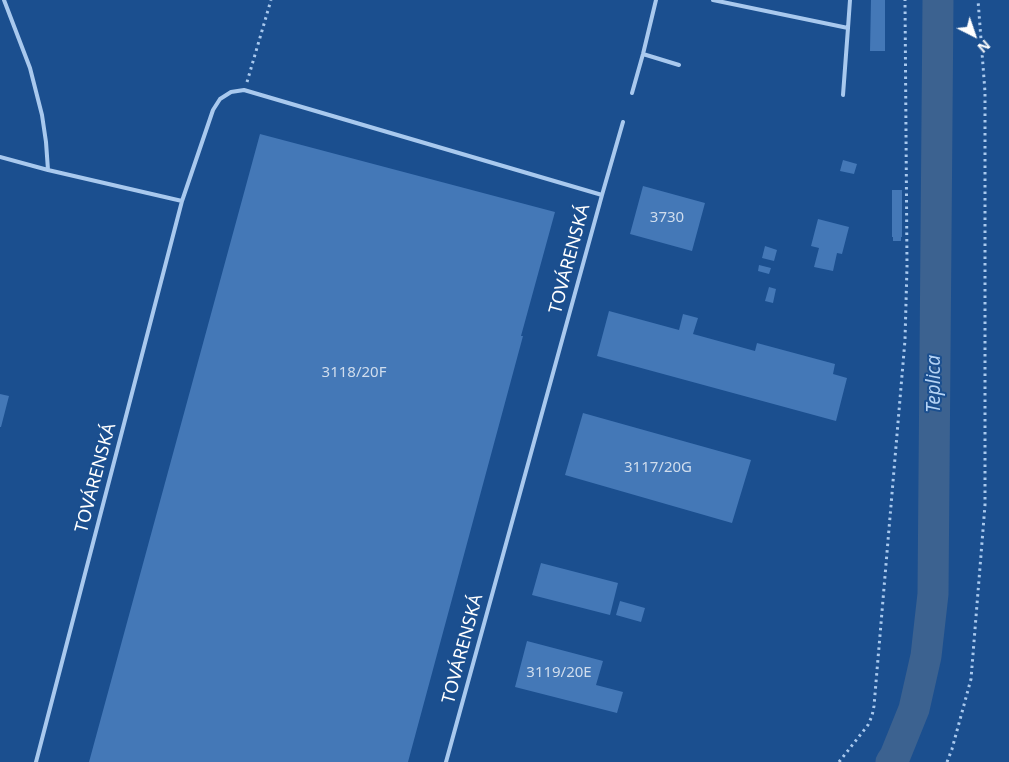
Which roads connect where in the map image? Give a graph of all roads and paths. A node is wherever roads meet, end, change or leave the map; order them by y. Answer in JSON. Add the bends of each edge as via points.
{"nodes":[{"id":1,"x":4,"y":0,"type":"edge"},
{"id":2,"x":270,"y":0,"type":"edge"},
{"id":3,"x":656,"y":0,"type":"edge"},
{"id":4,"x":713,"y":0,"type":"edge"},
{"id":5,"x":850,"y":0,"type":"edge"},
{"id":6,"x":905,"y":0,"type":"edge"},
{"id":7,"x":978,"y":0,"type":"edge"},
{"id":8,"x":732,"y":2,"type":"edge"},
{"id":9,"x":848,"y":28,"type":"junction"},
{"id":10,"x":643,"y":54,"type":"junction"},
{"id":11,"x":680,"y":65,"type":"dead end"},
{"id":12,"x":244,"y":90,"type":"junction"},
{"id":13,"x":632,"y":93,"type":"dead end"},
{"id":14,"x":843,"y":95,"type":"dead end"},
{"id":15,"x":623,"y":122,"type":"dead end"},
{"id":16,"x":0,"y":157,"type":"edge"},
{"id":17,"x":48,"y":170,"type":"junction"},
{"id":18,"x":602,"y":195,"type":"junction"},
{"id":19,"x":182,"y":201,"type":"junction"},
{"id":20,"x":36,"y":762,"type":"edge"},
{"id":21,"x":446,"y":762,"type":"edge"},
{"id":22,"x":840,"y":762,"type":"edge"},
{"id":23,"x":947,"y":762,"type":"edge"}],
"edges":[{"from":1,"to":17,"type":"lane","via":[[30,68],[42,115]]},
{"from":2,"to":12,"type":"path"},
{"from":3,"to":10,"type":"lane"},
{"from":4,"to":8,"type":"lane"},
{"from":5,"to":9,"type":"lane"},
{"from":6,"to":22,"type":"path","via":[[908,266],[905,340],[875,696],[868,725]]},
{"from":7,"to":23,"type":"path","via":[[985,92],[984,505],[972,679]]},
{"from":8,"to":9,"type":"lane"},
{"from":9,"to":14,"type":"lane"},
{"from":10,"to":11,"type":"lane"},
{"from":10,"to":13,"type":"lane"},
{"from":12,"to":18,"type":"lane","name":"TOVÁRENSKÁ"},
{"from":12,"to":19,"type":"lane","name":"TOVÁRENSKÁ","via":[[231,92],[220,99],[213,110]]},
{"from":15,"to":18,"type":"lane"},
{"from":16,"to":17,"type":"lane"},
{"from":17,"to":19,"type":"lane"},
{"from":18,"to":21,"type":"lane","name":"TOVÁRENSKÁ"},
{"from":19,"to":20,"type":"lane","name":"TOVÁRENSKÁ"}]}
